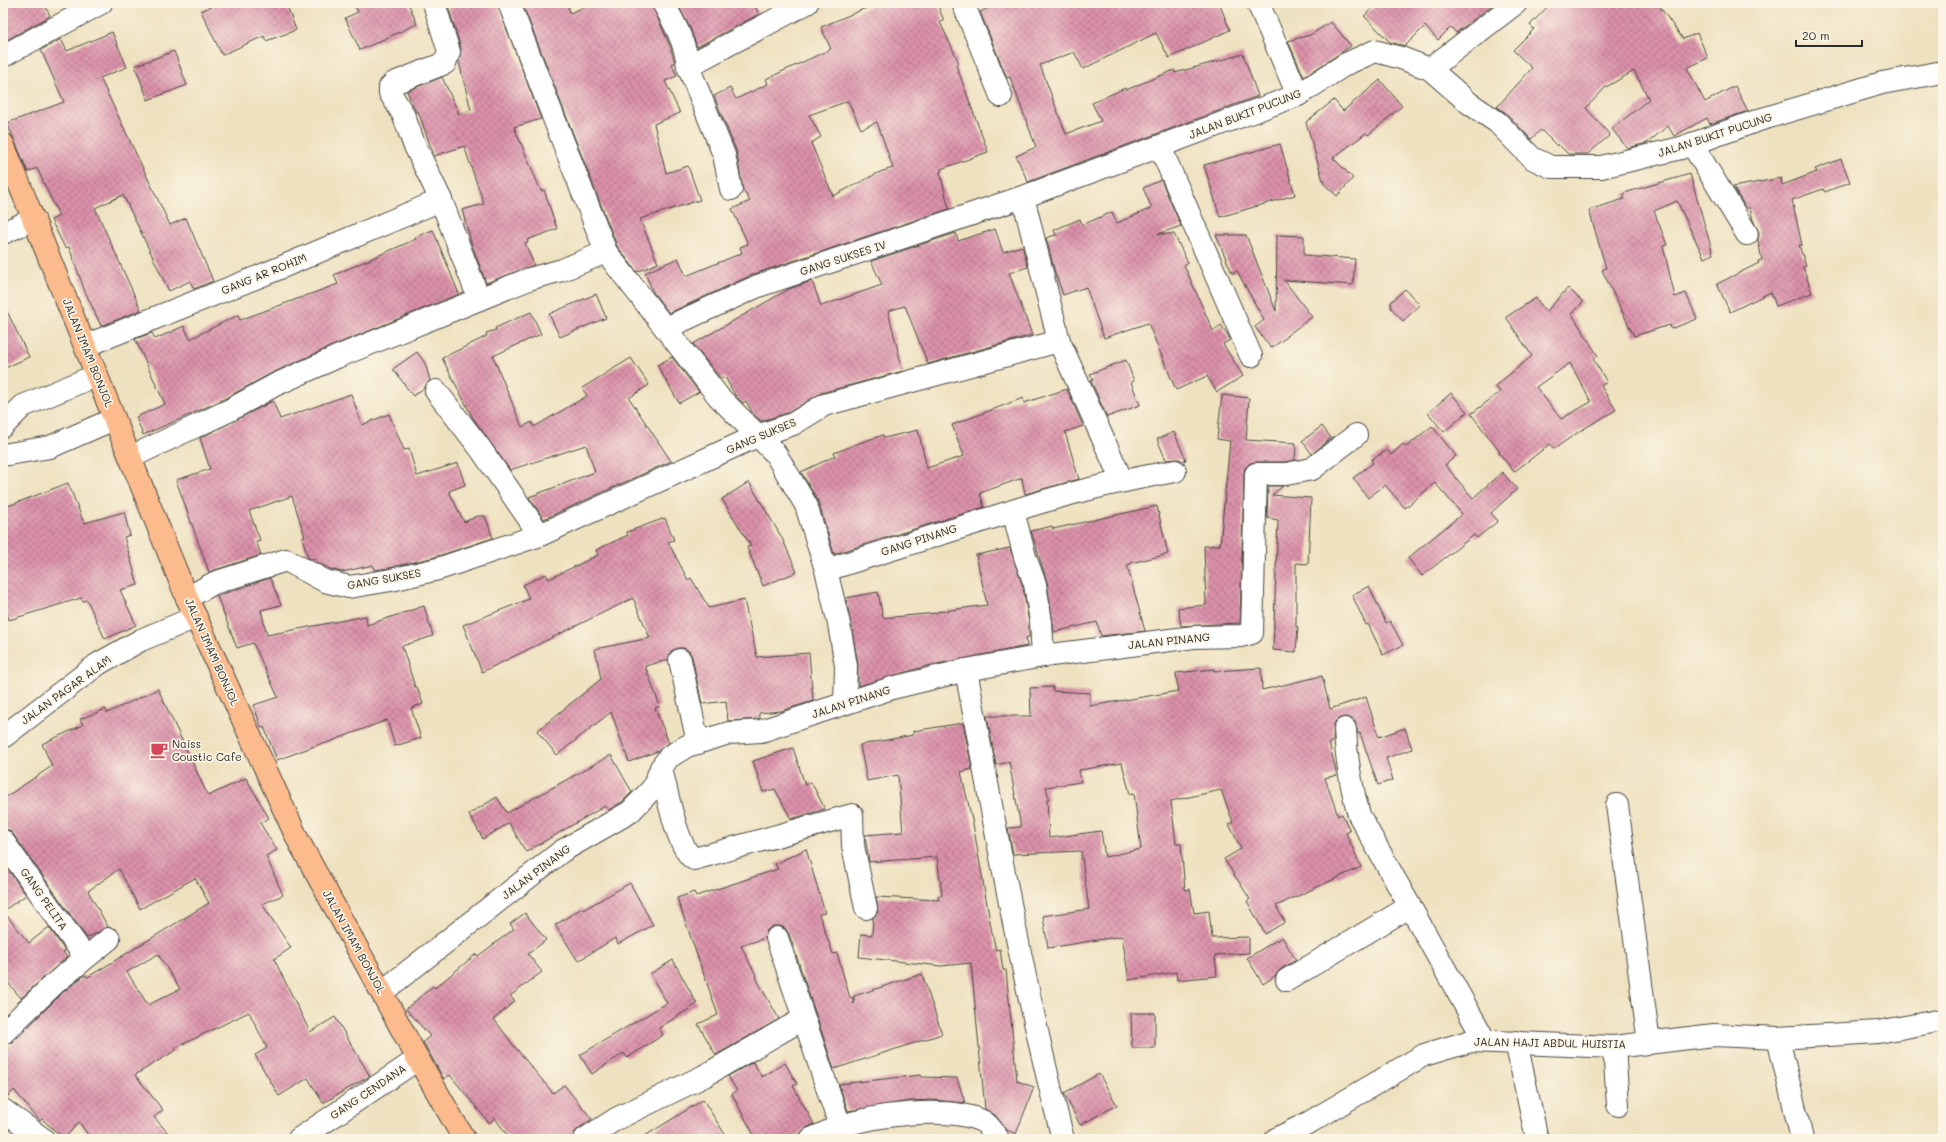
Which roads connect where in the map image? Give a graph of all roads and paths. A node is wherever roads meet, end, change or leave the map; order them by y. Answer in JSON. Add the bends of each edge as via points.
{"nodes":[{"id":1,"x":101,"y":3,"type":"edge"},
{"id":2,"x":434,"y":3,"type":"edge"},
{"id":3,"x":509,"y":3,"type":"edge"},
{"id":4,"x":663,"y":3,"type":"edge"},
{"id":5,"x":807,"y":3,"type":"edge"},
{"id":6,"x":963,"y":3,"type":"edge"},
{"id":7,"x":1258,"y":3,"type":"edge"},
{"id":8,"x":1516,"y":3,"type":"edge"},
{"id":9,"x":3,"y":56,"type":"edge"},
{"id":10,"x":688,"y":66,"type":"junction"},
{"id":11,"x":1430,"y":69,"type":"junction"},
{"id":12,"x":1943,"y":72,"type":"edge"},
{"id":13,"x":1298,"y":95,"type":"junction"},
{"id":14,"x":1001,"y":96,"type":"dead end"},
{"id":15,"x":3,"y":144,"type":"edge"},
{"id":16,"x":1692,"y":144,"type":"junction"},
{"id":17,"x":1160,"y":147,"type":"junction"},
{"id":18,"x":731,"y":189,"type":"dead end"},
{"id":19,"x":1023,"y":196,"type":"junction"},
{"id":20,"x":441,"y":200,"type":"junction"},
{"id":21,"x":34,"y":219,"type":"junction"},
{"id":22,"x":3,"y":233,"type":"edge"},
{"id":23,"x":1747,"y":234,"type":"dead end"},
{"id":24,"x":606,"y":252,"type":"junction"},
{"id":25,"x":479,"y":299,"type":"junction"},
{"id":26,"x":666,"y":328,"type":"junction"},
{"id":27,"x":1059,"y":341,"type":"junction"},
{"id":28,"x":85,"y":346,"type":"junction"},
{"id":29,"x":1251,"y":356,"type":"dead end"},
{"id":30,"x":97,"y":375,"type":"junction"},
{"id":31,"x":436,"y":391,"type":"dead end"},
{"id":32,"x":114,"y":419,"type":"junction"},
{"id":33,"x":3,"y":426,"type":"edge"},
{"id":34,"x":1356,"y":435,"type":"dead end"},
{"id":35,"x":757,"y":436,"type":"junction"},
{"id":36,"x":3,"y":454,"type":"edge"},
{"id":37,"x":131,"y":457,"type":"junction"},
{"id":38,"x":1175,"y":471,"type":"dead end"},
{"id":39,"x":1122,"y":480,"type":"junction"},
{"id":40,"x":1013,"y":511,"type":"junction"},
{"id":41,"x":540,"y":534,"type":"junction"},
{"id":42,"x":826,"y":570,"type":"junction"},
{"id":43,"x":192,"y":607,"type":"junction"},
{"id":44,"x":1043,"y":656,"type":"junction"},
{"id":45,"x":680,"y":660,"type":"dead end"},
{"id":46,"x":966,"y":670,"type":"junction"},
{"id":47,"x":845,"y":703,"type":"junction"},
{"id":48,"x":1346,"y":729,"type":"dead end"},
{"id":49,"x":3,"y":737,"type":"edge"},
{"id":50,"x":698,"y":743,"type":"junction"},
{"id":51,"x":661,"y":768,"type":"junction"},
{"id":52,"x":1617,"y":805,"type":"dead end"},
{"id":53,"x":3,"y":841,"type":"edge"},
{"id":54,"x":1409,"y":907,"type":"junction"},
{"id":55,"x":866,"y":908,"type":"dead end"},
{"id":56,"x":777,"y":938,"type":"dead end"},
{"id":57,"x":109,"y":939,"type":"dead end"},
{"id":58,"x":84,"y":957,"type":"junction"},
{"id":59,"x":1287,"y":980,"type":"dead end"},
{"id":60,"x":382,"y":992,"type":"junction"},
{"id":61,"x":803,"y":1019,"type":"junction"},
{"id":62,"x":1943,"y":1020,"type":"edge"},
{"id":63,"x":3,"y":1033,"type":"edge"},
{"id":64,"x":1778,"y":1038,"type":"junction"},
{"id":65,"x":1485,"y":1041,"type":"junction"},
{"id":66,"x":1516,"y":1042,"type":"junction"},
{"id":67,"x":1649,"y":1043,"type":"junction"},
{"id":68,"x":1614,"y":1047,"type":"junction"},
{"id":69,"x":418,"y":1059,"type":"junction"},
{"id":70,"x":1618,"y":1104,"type":"dead end"},
{"id":71,"x":3,"y":1110,"type":"edge"},
{"id":72,"x":840,"y":1126,"type":"junction"},
{"id":73,"x":1290,"y":1136,"type":"edge"},
{"id":74,"x":590,"y":1138,"type":"edge"},
{"id":75,"x":43,"y":1139,"type":"edge"},
{"id":76,"x":299,"y":1139,"type":"edge"},
{"id":77,"x":464,"y":1139,"type":"edge"},
{"id":78,"x":811,"y":1139,"type":"edge"},
{"id":79,"x":998,"y":1139,"type":"edge"},
{"id":80,"x":1063,"y":1139,"type":"edge"},
{"id":81,"x":1537,"y":1139,"type":"edge"},
{"id":82,"x":1802,"y":1139,"type":"edge"}],
"edges":[{"from":1,"to":9,"type":"street"},
{"from":2,"to":20,"type":"street","via":[[449,52],[448,58],[445,63],[394,83],[390,87],[390,94],[403,114],[414,144]]},
{"from":3,"to":24,"type":"street"},
{"from":4,"to":10,"type":"street","via":[[675,25]]},
{"from":5,"to":10,"type":"street"},
{"from":6,"to":14,"type":"street"},
{"from":7,"to":13,"type":"street"},
{"from":8,"to":11,"type":"street"},
{"from":10,"to":18,"type":"street","via":[[724,155]]},
{"from":11,"to":13,"type":"street","name":"JALAN BUKIT PUCUNG","via":[[1375,51],[1346,64]]},
{"from":11,"to":16,"type":"street","name":"JALAN BUKIT PUCUNG","via":[[1469,103],[1497,122],[1532,158],[1551,167],[1601,167]]},
{"from":12,"to":16,"type":"street","name":"JALAN BUKIT PUCUNG","via":[[1882,83],[1759,120]]},
{"from":13,"to":17,"type":"street","name":"JALAN BUKIT PUCUNG"},
{"from":15,"to":21,"type":"highway","name":"JALAN IMAM BONJOL"},
{"from":16,"to":23,"type":"street"},
{"from":17,"to":19,"type":"street","name":"JALAN BUKIT PUCUNG"},
{"from":17,"to":29,"type":"street"},
{"from":19,"to":26,"type":"street","name":"GANG SUKSES IV","via":[[758,286]]},
{"from":19,"to":27,"type":"street"},
{"from":20,"to":25,"type":"street"},
{"from":20,"to":28,"type":"street","name":"GANG AR ROHIM"},
{"from":21,"to":22,"type":"street"},
{"from":21,"to":28,"type":"highway","name":"JALAN IMAM BONJOL"},
{"from":24,"to":25,"type":"street"},
{"from":24,"to":26,"type":"street"},
{"from":25,"to":37,"type":"street","via":[[275,385],[230,410]]},
{"from":26,"to":35,"type":"street","via":[[718,396]]},
{"from":27,"to":35,"type":"street","name":"GANG SUKSES","via":[[824,405],[794,424]]},
{"from":27,"to":39,"type":"street"},
{"from":28,"to":30,"type":"highway","name":"JALAN IMAM BONJOL"},
{"from":30,"to":32,"type":"highway","name":"JALAN IMAM BONJOL"},
{"from":30,"to":33,"type":"street","via":[[23,406]]},
{"from":31,"to":41,"type":"street","via":[[480,448]]},
{"from":32,"to":36,"type":"street","via":[[50,447]]},
{"from":32,"to":37,"type":"highway","name":"JALAN IMAM BONJOL"},
{"from":34,"to":44,"type":"street","name":"JALAN PINANG","via":[[1312,469],[1286,474],[1256,474],[1252,633],[1241,636],[1194,637]]},
{"from":35,"to":41,"type":"street","name":"GANG SUKSES"},
{"from":35,"to":42,"type":"street","via":[[775,453],[806,505]]},
{"from":37,"to":43,"type":"highway","name":"JALAN IMAM BONJOL"},
{"from":38,"to":39,"type":"street","name":"GANG PINANG"},
{"from":39,"to":40,"type":"street","name":"GANG PINANG"},
{"from":40,"to":42,"type":"street","name":"GANG PINANG"},
{"from":40,"to":44,"type":"street","via":[[1035,584]]},
{"from":41,"to":43,"type":"street","name":"GANG SUKSES","via":[[438,569],[349,587],[325,581],[286,560],[214,583]]},
{"from":42,"to":47,"type":"street","via":[[846,666]]},
{"from":43,"to":49,"type":"street","name":"JALAN PAGAR ALAM","via":[[98,664]]},
{"from":43,"to":60,"type":"highway","name":"JALAN IMAM BONJOL","via":[[298,840]]},
{"from":44,"to":46,"type":"street","name":"JALAN PINANG"},
{"from":45,"to":50,"type":"street"},
{"from":46,"to":47,"type":"street","name":"JALAN PINANG","via":[[892,688]]},
{"from":46,"to":80,"type":"street","via":[[1008,897]]},
{"from":47,"to":50,"type":"street","name":"JALAN PINANG","via":[[762,731],[729,734]]},
{"from":48,"to":54,"type":"street","via":[[1349,780],[1359,815]]},
{"from":50,"to":51,"type":"street","name":"JALAN PINANG","via":[[687,746],[669,758]]},
{"from":51,"to":55,"type":"street","via":[[677,830],[694,859],[852,815],[853,846]]},
{"from":51,"to":60,"type":"street","name":"JALAN PINANG","via":[[654,788],[630,812],[562,851]]},
{"from":52,"to":67,"type":"street"},
{"from":53,"to":58,"type":"street","name":"GANG PELITA"},
{"from":54,"to":59,"type":"street"},
{"from":54,"to":65,"type":"street"},
{"from":56,"to":61,"type":"street"},
{"from":57,"to":58,"type":"street"},
{"from":58,"to":63,"type":"street"},
{"from":60,"to":69,"type":"highway","name":"JALAN IMAM BONJOL"},
{"from":61,"to":72,"type":"street"},
{"from":61,"to":74,"type":"street","via":[[704,1076],[616,1119]]},
{"from":62,"to":64,"type":"street","name":"JALAN HAJI ABDUL HUISTIA","via":[[1878,1032]]},
{"from":64,"to":67,"type":"street","name":"JALAN HAJI ABDUL HUISTIA","via":[[1714,1035]]},
{"from":64,"to":82,"type":"street"},
{"from":65,"to":66,"type":"street","name":"JALAN HAJI ABDUL HUISTIA"},
{"from":65,"to":73,"type":"street","name":"JALAN HAJI ABDUL HUISTIA","via":[[1471,1041],[1424,1055]]},
{"from":66,"to":68,"type":"street","name":"JALAN HAJI ABDUL HUISTIA"},
{"from":66,"to":81,"type":"street"},
{"from":67,"to":68,"type":"street","name":"JALAN HAJI ABDUL HUISTIA"},
{"from":68,"to":70,"type":"street"},
{"from":69,"to":76,"type":"street","name":"GANG CENDANA"},
{"from":69,"to":77,"type":"highway","name":"JALAN IMAM BONJOL"},
{"from":71,"to":75,"type":"street"},
{"from":72,"to":78,"type":"street"},
{"from":72,"to":79,"type":"street","via":[[913,1113],[959,1115],[983,1121]]}]}
